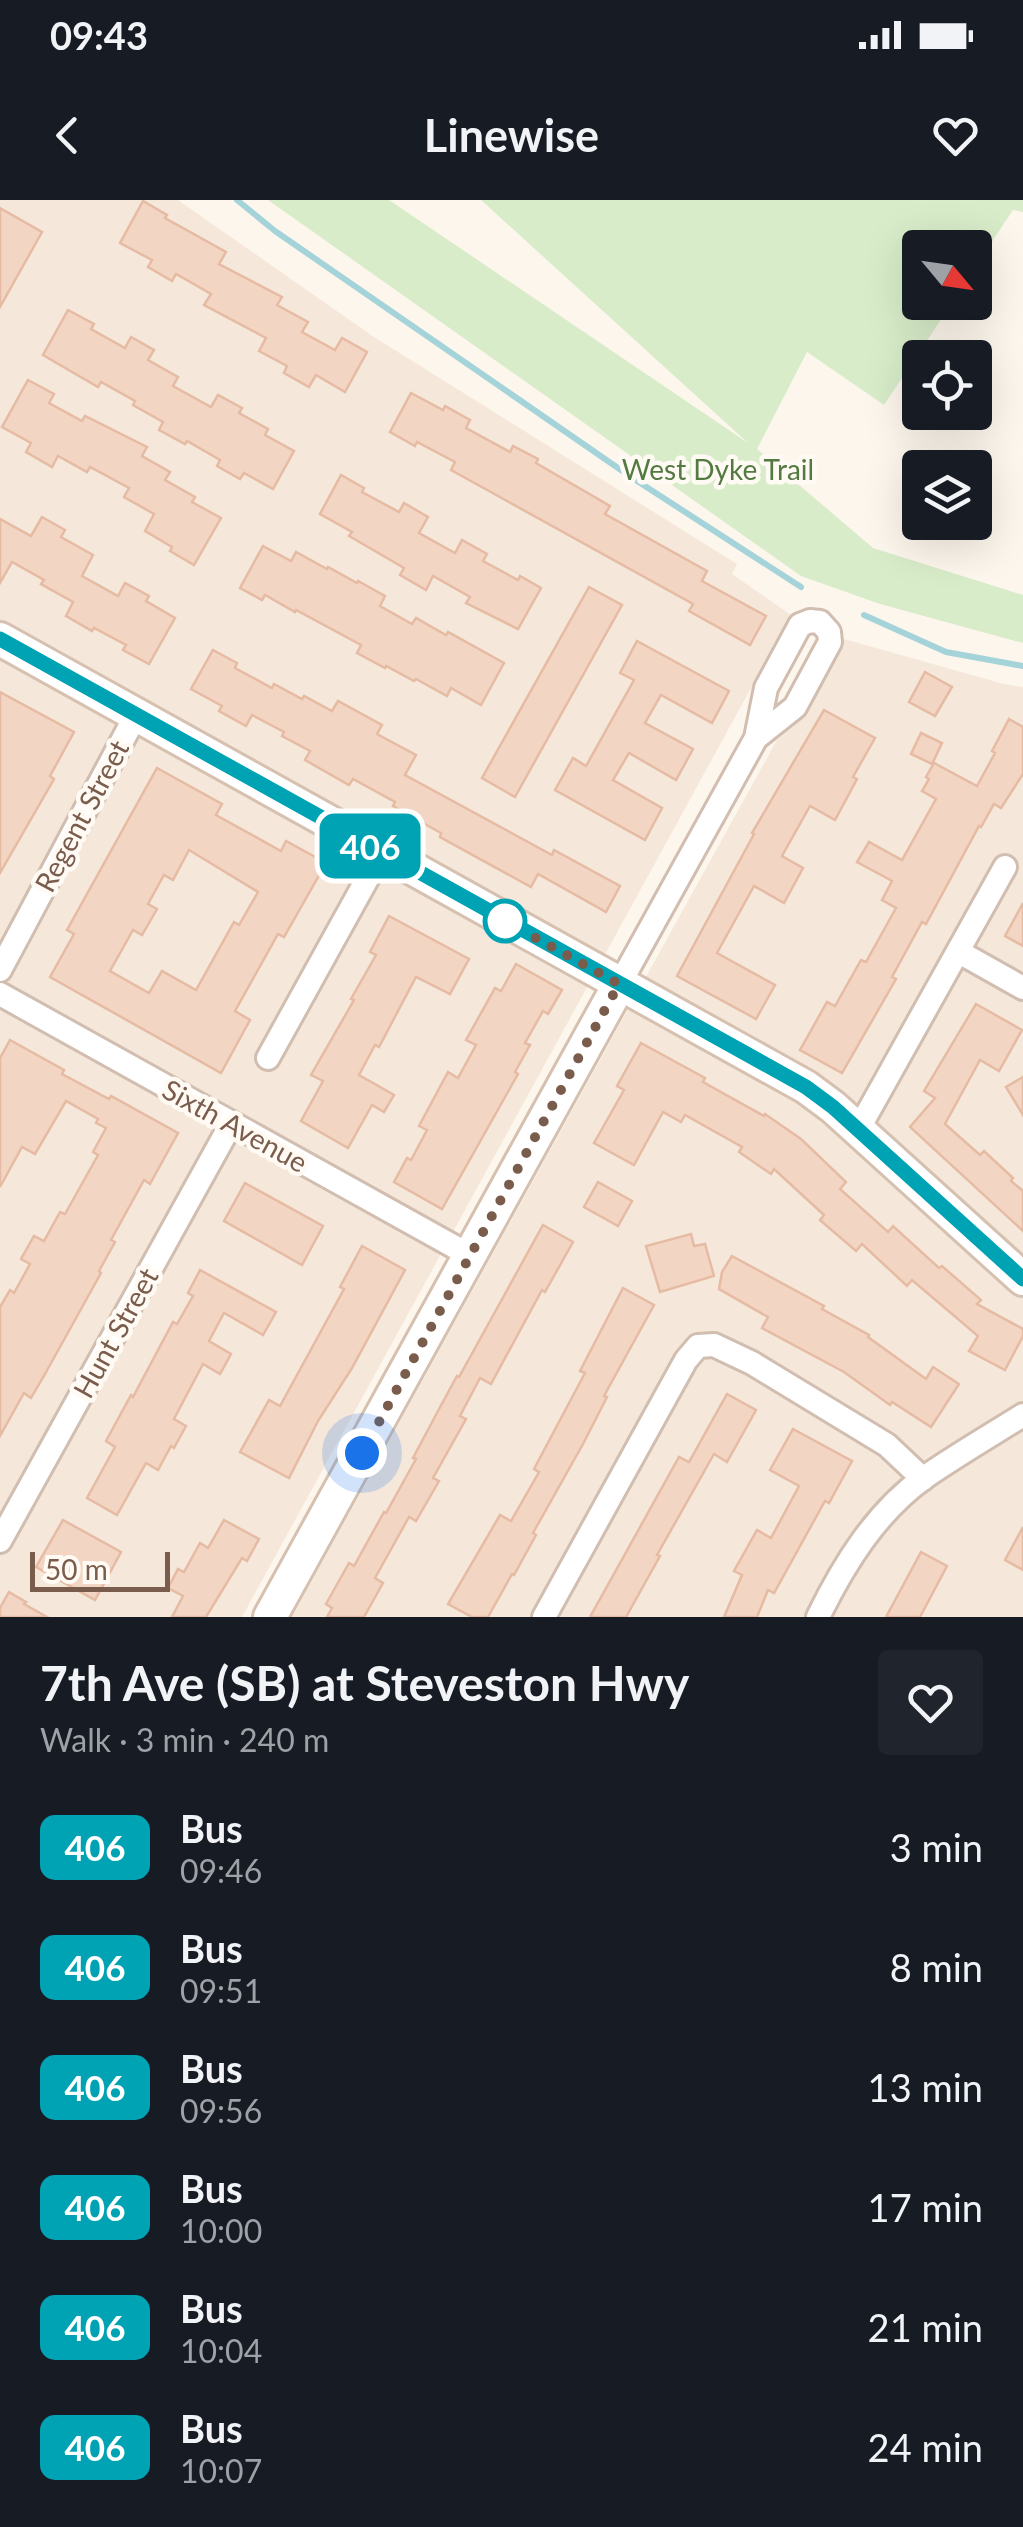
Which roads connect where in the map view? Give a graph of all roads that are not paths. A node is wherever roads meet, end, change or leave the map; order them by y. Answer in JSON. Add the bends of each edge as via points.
{"nodes":[{"id":1,"x":0,"y":639,"type":"edge"},
{"id":2,"x":136,"y":715,"type":"junction"},
{"id":3,"x":756,"y":738,"type":"junction"},
{"id":4,"x":382,"y":852,"type":"junction"},
{"id":5,"x":1005,"y":867,"type":"dead end"},
{"id":6,"x":959,"y":952,"type":"junction"},
{"id":7,"x":0,"y":970,"type":"edge"},
{"id":8,"x":619,"y":984,"type":"junction"},
{"id":9,"x":1023,"y":988,"type":"edge"},
{"id":10,"x":0,"y":994,"type":"edge"},
{"id":11,"x":268,"y":1058,"type":"dead end"},
{"id":12,"x":231,"y":1124,"type":"junction"},
{"id":13,"x":858,"y":1130,"type":"junction"},
{"id":14,"x":471,"y":1256,"type":"junction"},
{"id":15,"x":1023,"y":1279,"type":"edge"},
{"id":16,"x":1023,"y":1414,"type":"edge"},
{"id":17,"x":923,"y":1479,"type":"junction"},
{"id":18,"x":0,"y":1541,"type":"edge"},
{"id":19,"x":270,"y":1617,"type":"edge"},
{"id":20,"x":544,"y":1617,"type":"edge"},
{"id":21,"x":818,"y":1617,"type":"edge"}],
"edges":[{"from":1,"to":2,"type":"street"},
{"from":2,"to":4,"type":"street"},
{"from":2,"to":7,"type":"street","name":"Regent Street"},
{"from":3,"to":3,"type":"street","via":[[794,707],[830,642],[820,622],[800,625],[766,688]]},
{"from":3,"to":8,"type":"street"},
{"from":4,"to":8,"type":"street"},
{"from":4,"to":11,"type":"street"},
{"from":5,"to":6,"type":"street"},
{"from":6,"to":9,"type":"street"},
{"from":6,"to":13,"type":"street"},
{"from":8,"to":13,"type":"street","via":[[782,1072]]},
{"from":8,"to":14,"type":"street"},
{"from":10,"to":12,"type":"street","name":"Sixth Avenue"},
{"from":12,"to":14,"type":"street","name":"Sixth Avenue"},
{"from":12,"to":18,"type":"street","name":"Hunt Street"},
{"from":13,"to":15,"type":"street"},
{"from":14,"to":19,"type":"street"},
{"from":16,"to":17,"type":"street"},
{"from":17,"to":20,"type":"street","via":[[887,1445],[752,1363],[714,1345],[698,1346]]},
{"from":17,"to":21,"type":"street","via":[[861,1542]]}]}
